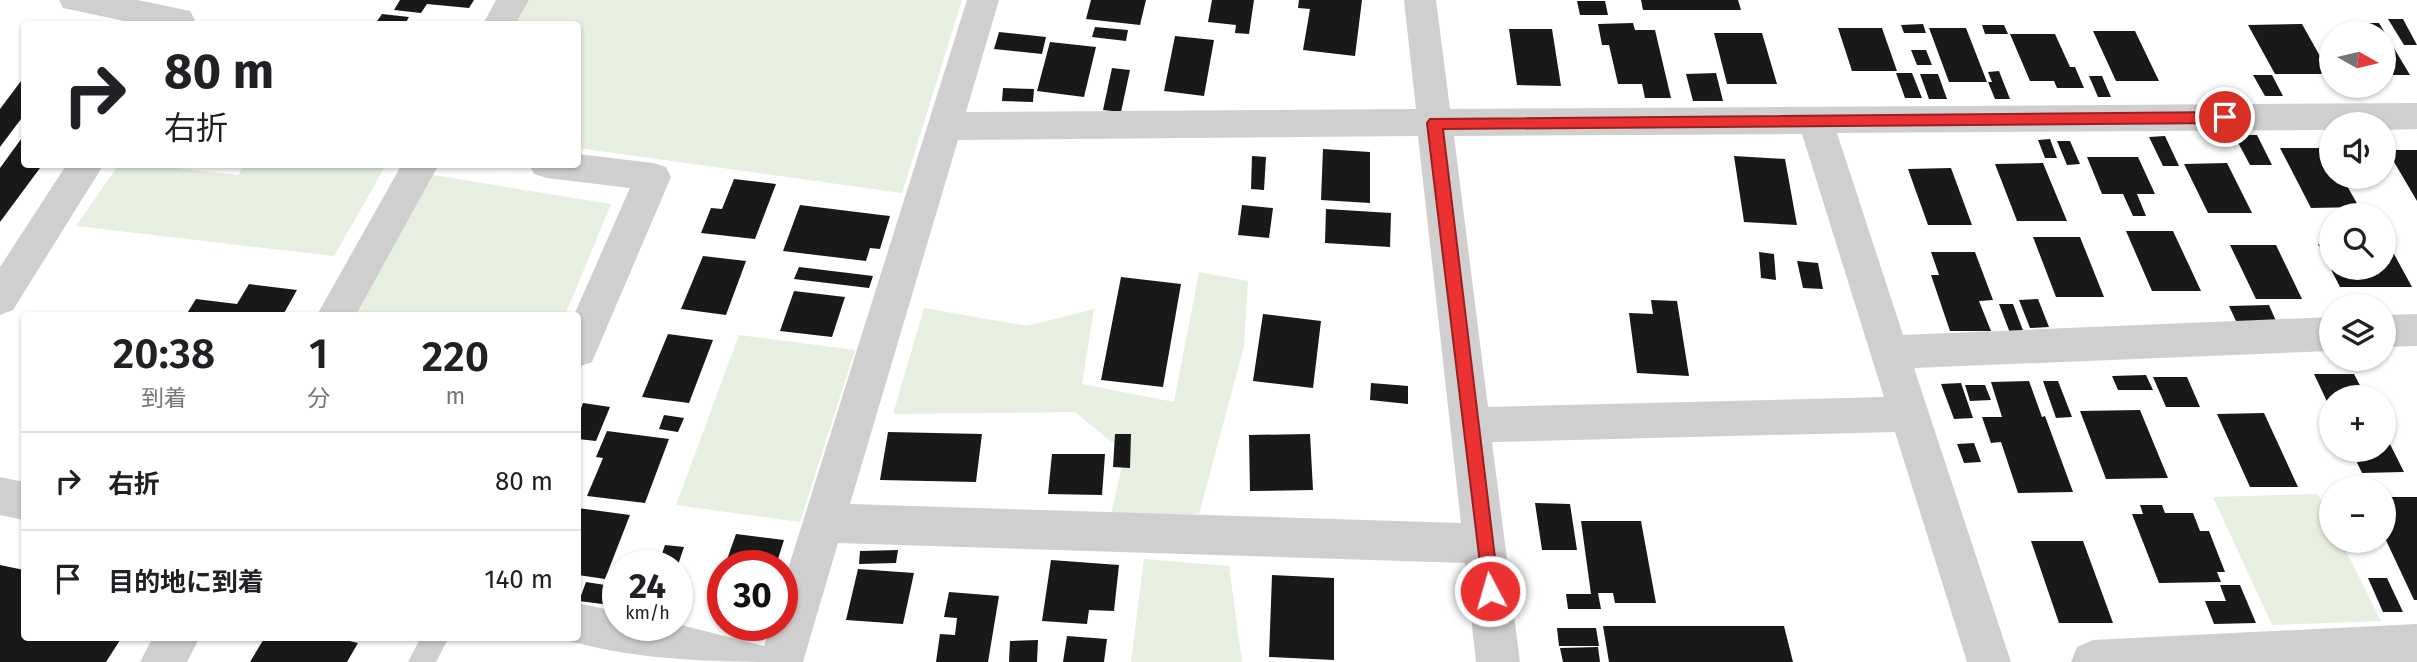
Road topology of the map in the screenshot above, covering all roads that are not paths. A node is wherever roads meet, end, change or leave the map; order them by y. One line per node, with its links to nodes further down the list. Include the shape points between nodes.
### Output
1 (75, 0): 5 (street)
2 (513, 0): 6 (street)
3 (983, 0): 10 (street)
4 (1420, 0): 9 (street)
5 (182, 15)
6 (501, 21)
7 (2417, 116): 8 (street)
8 (1815, 121): 9 (street); 20 (street)
9 (1435, 123): 10 (street); 22 (street)
10 (944, 127): 25 (street)
11 (83, 168): 14 (street)
12 (419, 168): 15 (street)
13 (580, 168): 19 (street, via 653,177)
14 (0, 299)
15 (338, 312)
16 (2417, 330): 17 (street)
17 (2396, 331)
18 (2319, 334): 20 (street)
19 (581, 343)
20 (1890, 352): 21 (street)
21 (1909, 414): 22 (street); 37 (street)
22 (1470, 425): 26 (street)
23 (0, 496): 24 (street)
24 (21, 500)
25 (823, 523): 26 (street); 35 (street)
26 (1485, 544): 36 (street)
27 (581, 625): 34 (street)
28 (175, 641): 32 (street)
29 (434, 641): 33 (lane)
30 (2417, 645): 31 (street)
31 (2204, 659): 38 (street)
32 (162, 662)
33 (421, 662)
34 (751, 662)
35 (781, 662)
36 (1499, 662)
37 (1989, 662)
38 (2093, 662)

